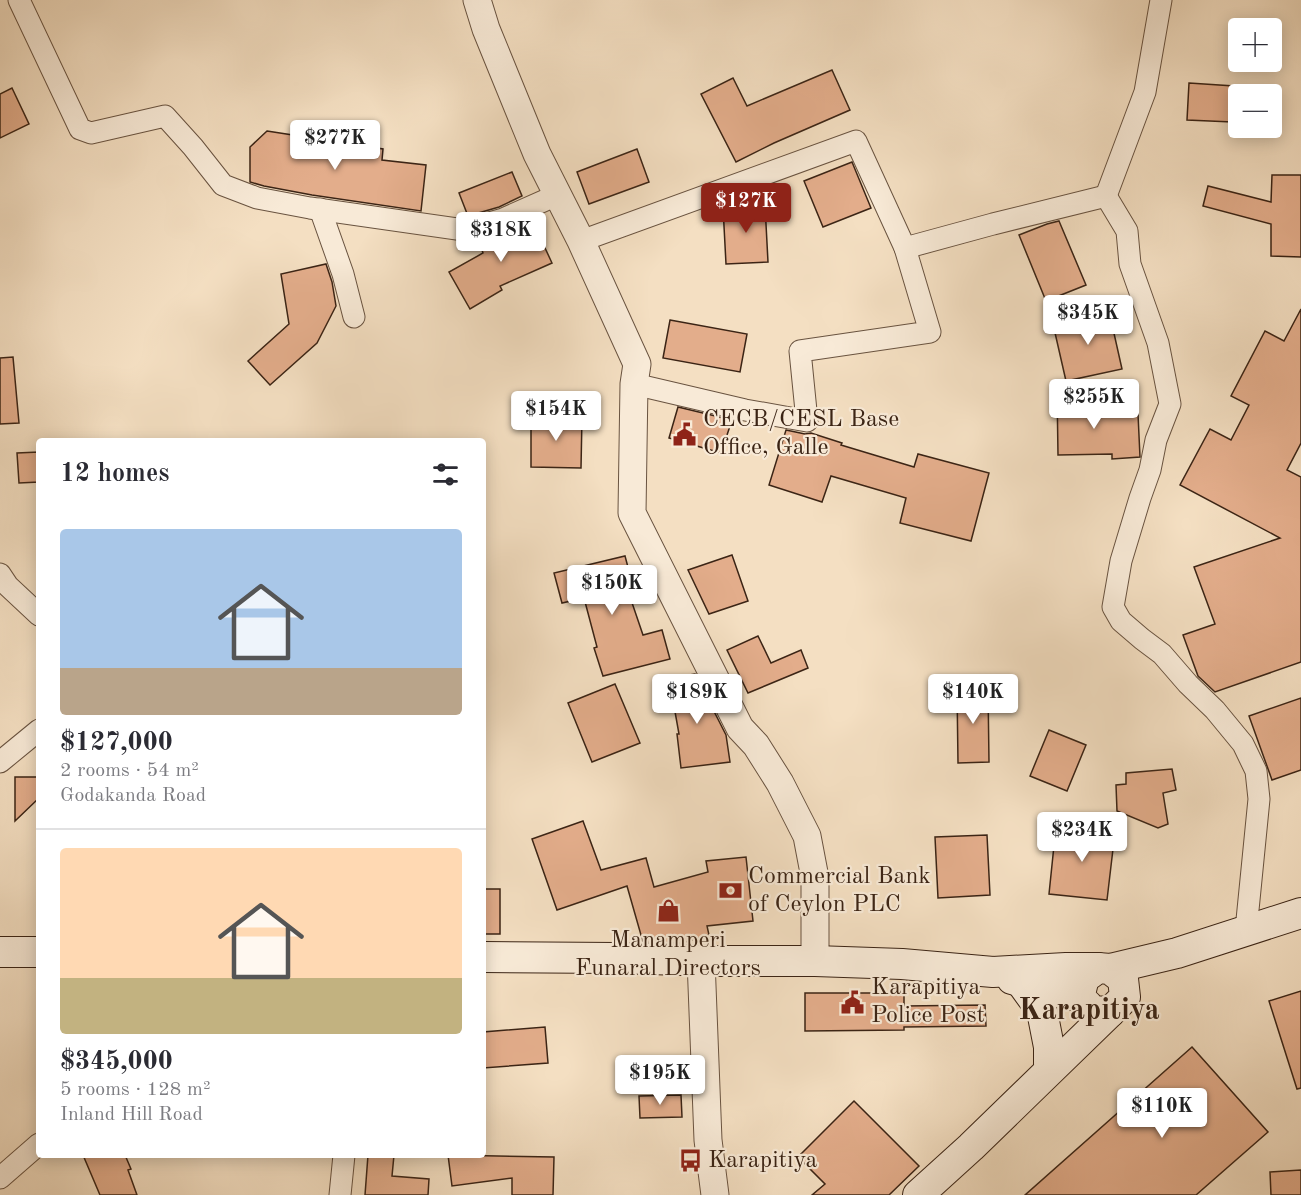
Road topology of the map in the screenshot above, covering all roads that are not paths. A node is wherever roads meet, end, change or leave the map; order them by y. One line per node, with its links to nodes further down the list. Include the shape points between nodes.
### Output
1 (18, 0): 6 (street, via 80,129 91,133 165,116 223,185 257,198)
2 (477, 0): 4 (street)
3 (1161, 0): 5 (street, via 1145,92)
4 (557, 195): 6 (street, via 503,219 464,230); 7 (street)
5 (1106, 196): 8 (street); 16 (street, via 1127,231 1130,264 1158,343 1170,404 1121,561 1113,607 1121,621 1162,654 1215,710 1244,744 1256,771 1258,799)
6 (320, 209): 9 (street)
7 (581, 241): 8 (street, via 856,141); 10 (street, via 637,364)
8 (905, 248): 10 (street, via 930,332 800,351 807,421)
9 (354, 317)
10 (634, 384): 22 (street, via 632,513 740,728 780,783 807,836 815,878)
11 (0, 574): 12 (street)
12 (36, 612)
13 (36, 732): 14 (street)
14 (0, 762)
15 (1301, 913): 16 (main road)
16 (1246, 930): 19 (main road)
17 (0, 952): 18 (main road)
18 (36, 952)
19 (1177, 953): 23 (main road); 27 (main road)
20 (486, 957): 21 (main road)
21 (700, 960): 22 (main road); 33 (street, via 708,1140)
22 (815, 961): 24 (main road)
23 (1104, 968): 24 (main road); 26 (main road, via 1084,978); 27 (main road, via 1123,979)
24 (993, 972): 25 (main road)
25 (1021, 982): 26 (main road); 28 (main road, via 1042,1011 1049,1047)
26 (1080, 997): 27 (main road, via 1093,1011); 28 (main road)
27 (1118, 1005): 28 (main road)
28 (1045, 1072): 34 (main road)
29 (36, 1147): 31 (street)
30 (344, 1158): 32 (street)
31 (0, 1178)
32 (340, 1195)
33 (715, 1195)
34 (918, 1195)

